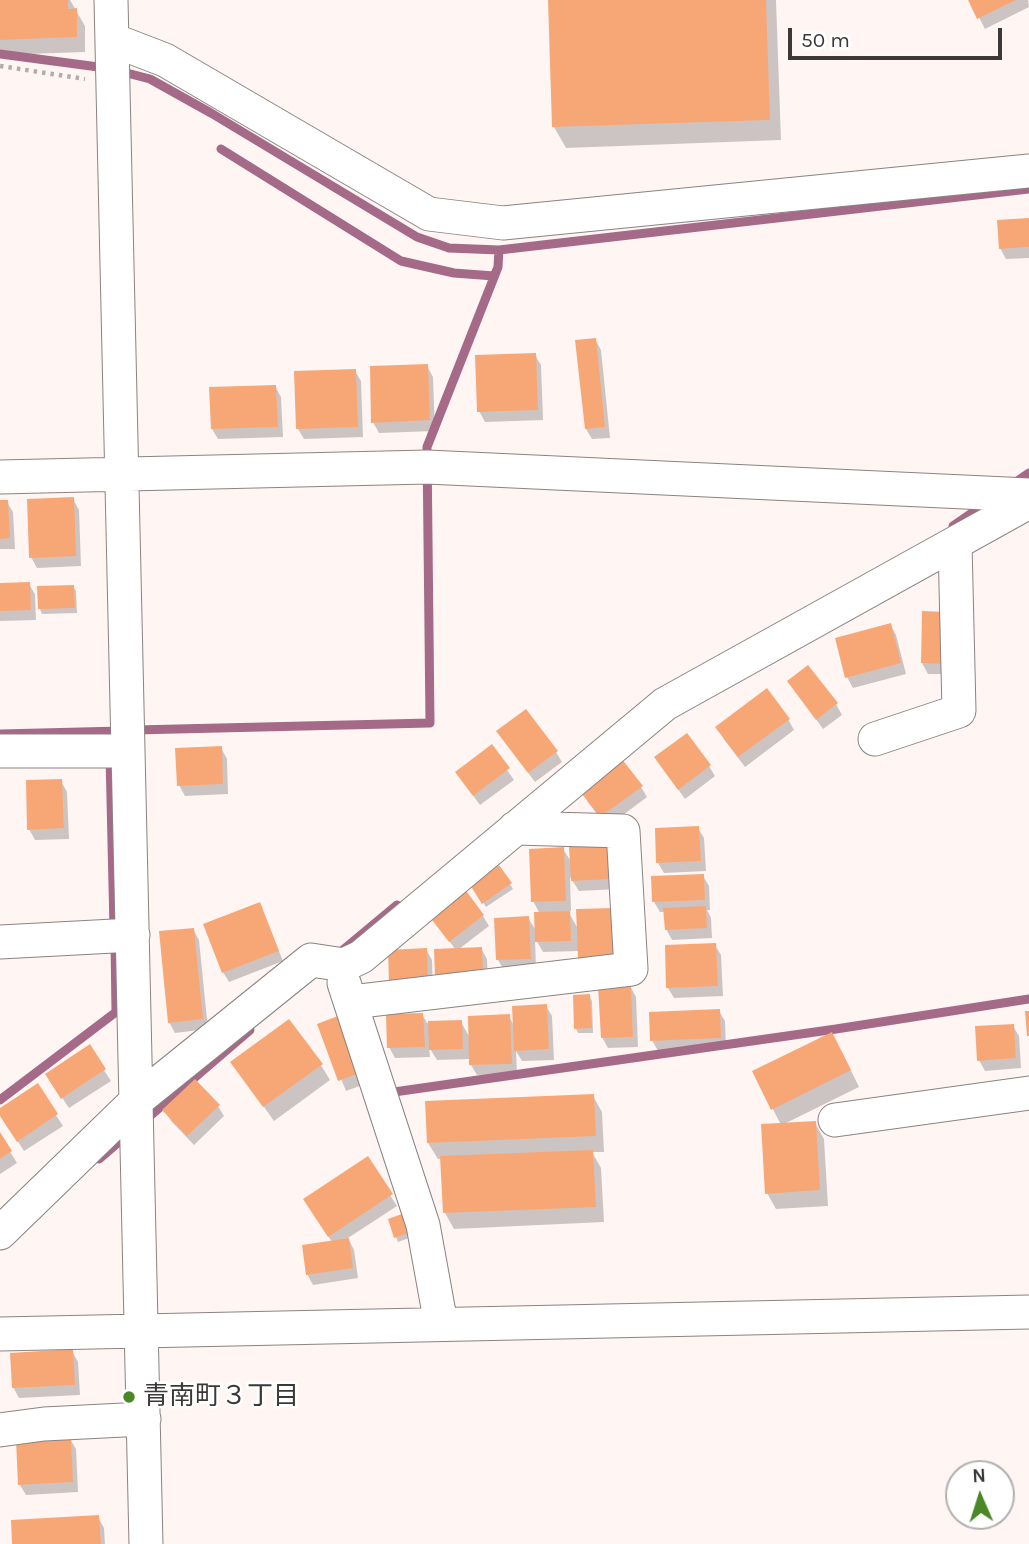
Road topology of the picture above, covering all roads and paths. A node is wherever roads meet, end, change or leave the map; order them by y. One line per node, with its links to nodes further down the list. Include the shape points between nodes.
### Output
1 (111, 0): 2 (street)
2 (113, 40): 4 (street); 5 (street, via 165,60 429,214 503,223)
3 (0, 66): 4 (path)
4 (114, 83): 6 (street)
5 (1029, 171)
6 (122, 475): 7 (street); 8 (street, via 428,467); 13 (street)
7 (0, 477)
8 (1029, 495)
9 (1029, 502): 10 (street)
10 (955, 543): 11 (street, via 959,711); 14 (street, via 664,704)
11 (875, 739)
12 (0, 751): 13 (street)
13 (128, 751): 15 (street)
14 (515, 828): 17 (street, via 362,957); 18 (street, via 623,831 631,970)
15 (132, 935): 16 (street); 20 (street)
16 (0, 942)
17 (337, 965): 18 (street); 20 (street, via 311,960)
18 (352, 1002): 24 (street, via 423,1225)
19 (1029, 1093): 21 (street)
20 (136, 1101): 22 (street); 25 (street)
21 (835, 1120)
22 (0, 1233)
23 (1029, 1312): 24 (street)
24 (441, 1324): 25 (street)
25 (142, 1331): 26 (street); 27 (street)
26 (0, 1334)
27 (144, 1419): 28 (street); 29 (street)
28 (0, 1430)
29 (146, 1544)

